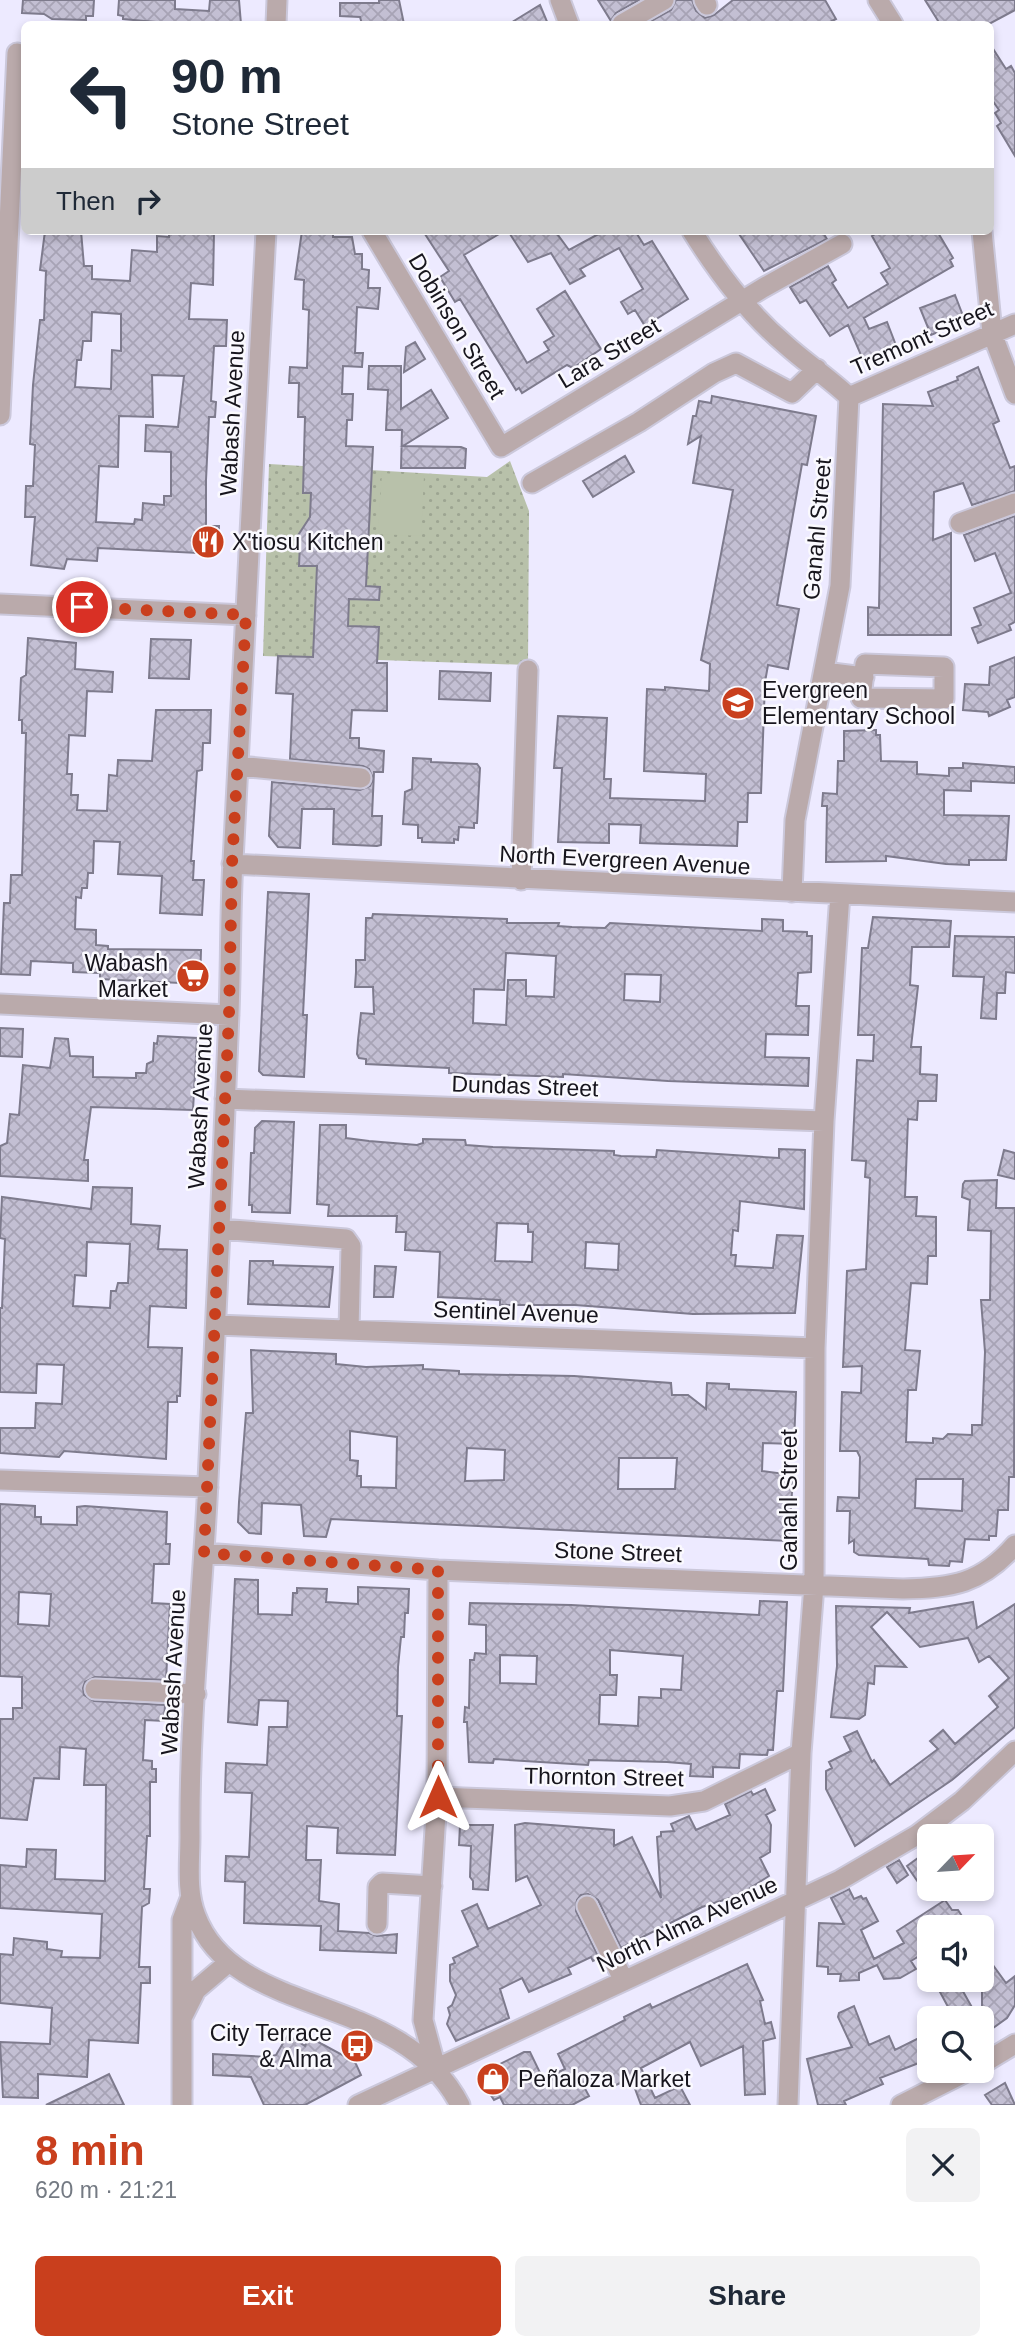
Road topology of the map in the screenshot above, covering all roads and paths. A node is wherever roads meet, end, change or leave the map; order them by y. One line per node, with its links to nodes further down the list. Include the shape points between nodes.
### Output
1 (277, 0): 5 (street)
2 (560, 0): 6 (street)
3 (664, 0): 7 (street)
4 (878, 0): 8 (street)
5 (276, 21)
6 (568, 21)
7 (627, 21)
8 (891, 21)
9 (14, 53): 21 (street)
10 (266, 235): 27 (street, Wabash Avenue)
11 (374, 235): 22 (street, Dobinson Street)
12 (694, 235): 15 (street)
13 (982, 235): 17 (street)
14 (842, 244): 15 (street, Lara Street)
15 (743, 301): 18 (street); 22 (street, Lara Street)
16 (1015, 324): 17 (street, Tremont Street)
17 (992, 333): 19 (street); 20 (street, Tremont Street)
18 (817, 369): 20 (street); 23 (street, via 792,393 736,363)
19 (1015, 394)
20 (849, 397): 29 (street, Ganahl Street, via 840,586)
21 (0, 415)
22 (501, 447)
23 (532, 483)
24 (1015, 503): 25 (street)
25 (960, 523)
26 (0, 604): 27 (street)
27 (246, 615): 31 (street, Wabash Avenue)
28 (528, 670): 34 (street)
29 (824, 672): 30 (street); 35 (street, Ganahl Street, via 795,820)
30 (864, 677)
31 (239, 766): 32 (street); 33 (street, Wabash Avenue)
32 (361, 778)
33 (232, 864): 34 (street, North Evergreen Avenue); 39 (street, Wabash Avenue)
34 (521, 880): 35 (street, North Evergreen Avenue)
35 (792, 892): 36 (street, North Evergreen Avenue)
36 (840, 894): 37 (street, North Evergreen Avenue); 41 (street, Ganahl Street)
37 (1015, 902)
38 (0, 1004): 39 (street)
39 (229, 1015): 40 (street, Wabash Avenue)
40 (225, 1099): 41 (street, Dundas Street); 42 (street, Wabash Avenue)
41 (824, 1121): 45 (street, Ganahl Street)
42 (220, 1229): 43 (street, Wabash Avenue); 44 (street, via 346,1239 351,1246)
43 (216, 1325): 44 (street, Sentinel Avenue); 47 (street, Wabash Avenue)
44 (348, 1329): 45 (street, Sentinel Avenue)
45 (815, 1348): 51 (street, Ganahl Street)
46 (0, 1480): 47 (street)
47 (208, 1487): 49 (street, Wabash Avenue)
48 (1015, 1545): 51 (street, Stone Street, via 982,1574 962,1584 903,1589)
49 (204, 1553): 50 (street, Stone Street); 53 (street, Wabash Avenue)
50 (438, 1570): 51 (street, Stone Street); 56 (street)
51 (814, 1585): 55 (street, Ganahl Street)
52 (95, 1689): 53 (street)
53 (196, 1694): 58 (street, Wabash Avenue)
54 (1015, 1751): 59 (street, North Alma Avenue, via 962,1801 916,1835)
55 (801, 1753): 56 (street, Thornton Street, via 704,1801 670,1806); 59 (street, Ganahl Street)
56 (438, 1797): 57 (street)
57 (432, 1886): 61 (street, via 382,1883); 67 (street, via 423,2020)
58 (190, 1899): 62 (street, Wabash Avenue, via 198,1922); 64 (street, Wabash Avenue, via 182,1920)
59 (796, 1901): 63 (street, North Alma Avenue); 72 (street, Ganahl Street)
60 (587, 1906): 63 (street)
61 (377, 1924)
62 (229, 1962): 64 (street, Wabash Avenue, via 196,1990); 67 (street, via 266,1985 402,2040)
63 (624, 1980): 67 (street, North Alma Avenue)
64 (181, 2028): 69 (street, Wabash Avenue)
65 (1015, 2044): 66 (street)
66 (998, 2060)
67 (436, 2068): 70 (street, North Alma Avenue); 71 (street)
68 (944, 2083): 73 (street)
69 (182, 2105)
70 (358, 2105)
71 (460, 2105)
72 (788, 2105)
73 (901, 2105)

